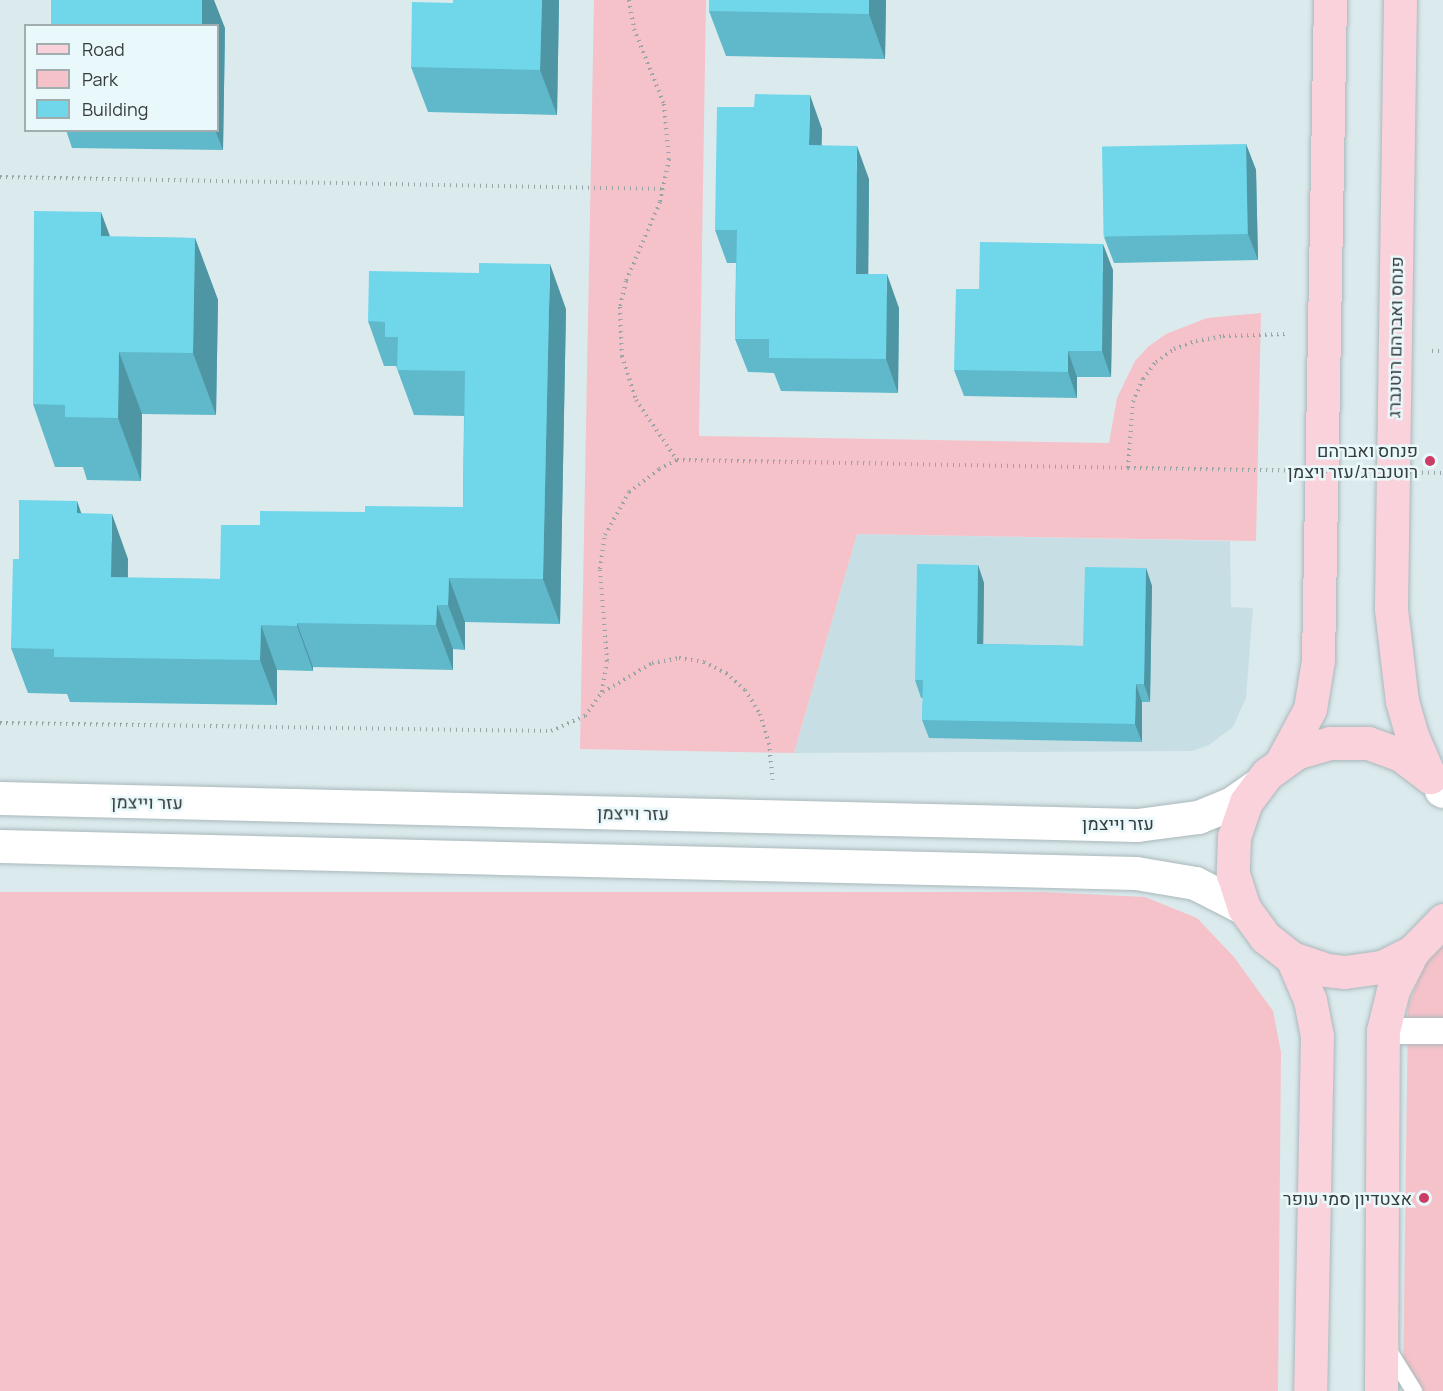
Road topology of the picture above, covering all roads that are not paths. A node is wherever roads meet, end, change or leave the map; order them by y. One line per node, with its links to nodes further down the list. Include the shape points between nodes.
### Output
1 (1330, 0): 3 (main road, via 1317,674 1310,709)
2 (1400, 0): 5 (main road, פנחס ואברהם רוטנברג, via 1391,609 1402,701 1412,736)
3 (1281, 763): 4 (main road); 5 (main road, via 1330,742 1368,743 1401,755)
4 (1256, 786): 6 (street, עזר וייצמן, via 1204,815 1150,825); 8 (main road, via 1234,836 1233,874)
5 (1439, 788)
6 (0, 798)
7 (0, 846): 8 (street, via 1136,873 1195,883)
8 (1244, 908): 11 (main road, via 1264,937)
9 (1442, 924): 10 (main road)
10 (1413, 951): 11 (main road, via 1382,967 1345,972 1309,966); 12 (main road, via 1393,990)
11 (1292, 958): 15 (main road, via 1310,1000 1317,1036)
12 (1383, 1031): 13 (street); 14 (main road)
13 (1443, 1031)
14 (1381, 1339): 16 (main road); 17 (lane)
15 (1310, 1391)
16 (1381, 1391)
17 (1414, 1391)

